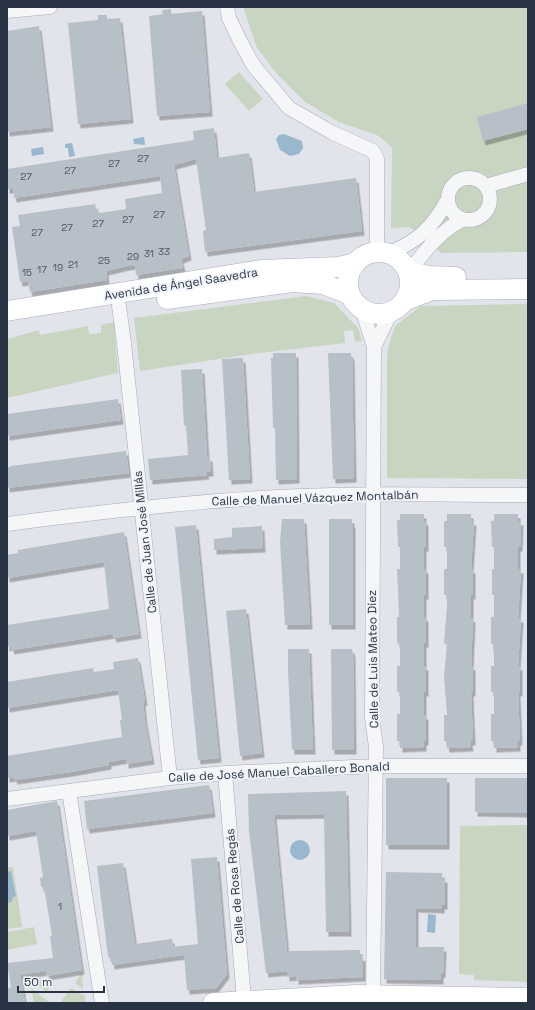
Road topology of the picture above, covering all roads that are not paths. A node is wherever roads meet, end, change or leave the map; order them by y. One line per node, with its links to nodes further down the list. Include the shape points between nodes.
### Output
1 (50, 7): 3 (street)
2 (226, 7): 8 (street, via 253,65 290,108 333,133 373,151 377,159 377,243)
3 (7, 11)
4 (528, 174): 5 (street)
5 (486, 186): 6 (street, via 475,178 461,179 450,188); 7 (street, via 490,199 486,211 476,219)
6 (447, 201): 7 (street, via 452,213); 8 (street, via 436,221 417,238 408,245)
7 (462, 220): 10 (street, via 449,228 427,249)
8 (382, 253): 9 (street, via 367,254); 10 (street, via 404,264)
9 (355, 263): 13 (street, via 349,278); 16 (street, Avenida de Ángel Saavedra, via 339,267 261,270)
10 (409, 273): 11 (street, via 451,277); 15 (street, via 409,293)
11 (528, 277)
12 (528, 289): 15 (street, via 432,290)
13 (356, 301): 14 (street, Avenida de Ángel Saavedra, via 323,284 293,282); 15 (street, via 376,313); 18 (street, Calle de Luis Mateo Díez)
14 (119, 306): 17 (street, Avenida de Ángel Saavedra); 21 (street, Calle de Juan José Millás)
15 (397, 307): 18 (street, Calle de Luis Mateo Díez)
16 (7, 311)
17 (7, 325)
18 (374, 347): 19 (street, Calle de Luis Mateo Díez)
19 (372, 495): 20 (street, Calle de Manuel Vázquez Montalbán); 21 (street, Calle de Manuel Vázquez Montalbán, via 260,498); 23 (street, Calle de Luis Mateo Díez, via 372,718 376,747)
20 (528, 495)
21 (141, 507): 22 (street, Calle de Manuel Vázquez Montalbán); 26 (street, Calle de Juan José Millás)
22 (7, 524)
23 (375, 766): 24 (street, Calle de José Manuel Caballero Bonald); 25 (street, Calle de José Manuel Caballero Bonald); 29 (street, Calle de Luis Mateo Díez)
24 (528, 766)
25 (225, 773): 26 (street, Calle de José Manuel Caballero Bonald); 31 (street, Calle de Rosa Regás)
26 (170, 778): 27 (street, Calle de José Manuel Caballero Bonald)
27 (69, 791): 28 (street, Calle de José Manuel Caballero Bonald); 32 (street)
28 (7, 799)
29 (373, 995): 30 (street); 31 (street)
30 (528, 998)
31 (244, 1000): 33 (street)
32 (102, 1003)
33 (213, 1003)

